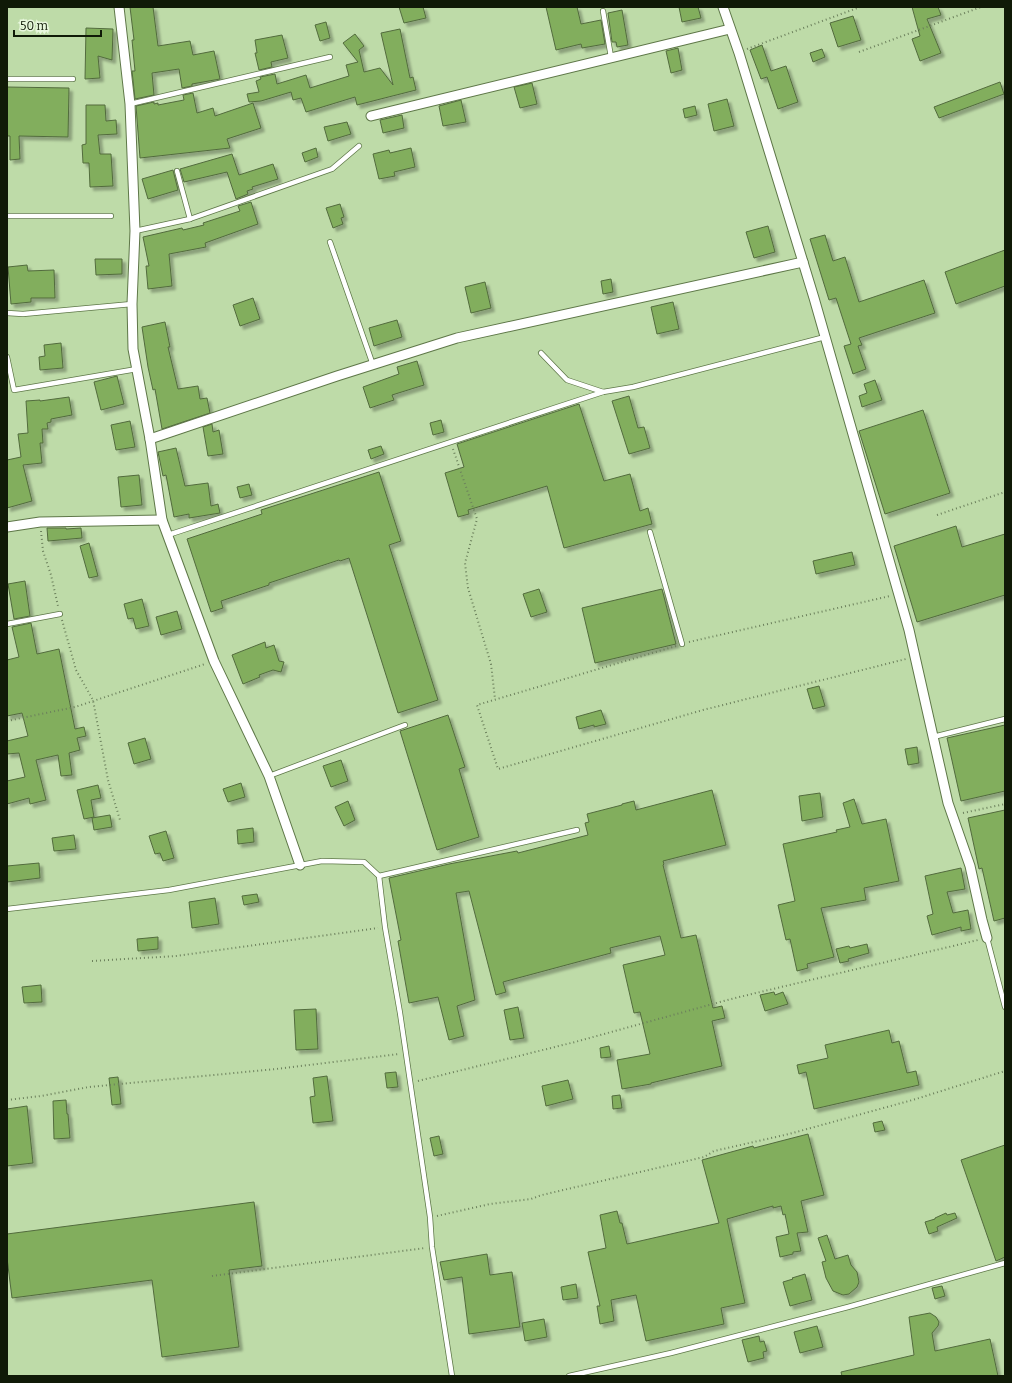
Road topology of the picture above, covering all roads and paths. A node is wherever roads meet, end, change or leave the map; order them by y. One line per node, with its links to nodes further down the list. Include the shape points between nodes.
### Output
1 (119, 7): 13 (street)
2 (723, 7): 6 (street)
3 (860, 7): 8 (path)
4 (981, 7): 7 (path)
5 (603, 11): 10 (lane)
6 (730, 29): 8 (street); 10 (street)
7 (859, 52)
8 (738, 53): 22 (street)
9 (330, 57): 13 (lane)
10 (611, 57): 14 (street)
11 (7, 79): 12 (lane)
12 (73, 79)
13 (130, 104): 20 (street)
14 (371, 116)
15 (359, 146): 19 (lane, via 332,169)
16 (177, 171): 19 (lane)
17 (7, 216): 18 (lane)
18 (111, 216)
19 (190, 219): 20 (lane)
20 (135, 231): 23 (street)
21 (330, 242): 28 (lane)
22 (803, 262): 25 (street); 28 (street, via 458,338)
23 (132, 304): 24 (lane, via 23,314); 29 (street, via 133,349)
24 (7, 313)
25 (825, 337): 30 (lane, via 634,387); 43 (street, via 909,630)
26 (541, 353): 30 (lane, via 567,380)
27 (7, 357): 29 (lane, via 14,390)
28 (373, 365): 31 (street)
29 (137, 369): 31 (street)
30 (603, 392): 32 (lane)
31 (150, 438): 35 (street)
32 (450, 442): 39 (lane); 45 (path, via 477,519 465,563 468,588 491,664)
33 (1005, 492): 34 (path)
34 (937, 515)
35 (162, 520): 36 (street); 39 (street)
36 (40, 522): 37 (street); 40 (path, via 43,550)
37 (7, 527)
38 (650, 532): 42 (lane)
39 (168, 535): 44 (street)
40 (60, 614): 41 (lane); 46 (path, via 76,670)
41 (7, 624)
42 (682, 644)
43 (914, 657): 47 (path, via 702,710 498,769); 51 (street)
44 (214, 661): 46 (path); 52 (street)
45 (495, 699)
46 (93, 700): 49 (path, via 75,707); 55 (path, via 108,780)
47 (477, 705)
48 (1005, 719): 51 (lane)
49 (7, 721)
50 (405, 725): 52 (lane)
51 (933, 737): 54 (street)
52 (269, 776): 57 (street)
53 (1005, 804): 54 (path)
54 (952, 815): 61 (street, via 970,866)
55 (120, 820)
56 (577, 830): 58 (lane)
57 (300, 865): 58 (lane, via 322,861 364,862); 59 (lane, via 169,890)
58 (379, 876): 60 (lane)
59 (7, 909)
60 (385, 928): 62 (path, via 176,956); 64 (lane)
61 (987, 938): 63 (lane); 66 (path, via 731,999 575,1042)
62 (92, 961)
63 (1005, 1007)
64 (406, 1054): 66 (lane); 67 (path, via 89,1087)
65 (1005, 1071): 68 (path, via 789,1134 714,1151 704,1157 531,1199 490,1204)
66 (410, 1083): 68 (lane)
67 (7, 1100)
68 (430, 1217): 69 (lane)
69 (432, 1247): 71 (path); 72 (lane)
70 (1005, 1263): 73 (lane, via 671,1354)
71 (212, 1276)
72 (452, 1376)
73 (569, 1376)

